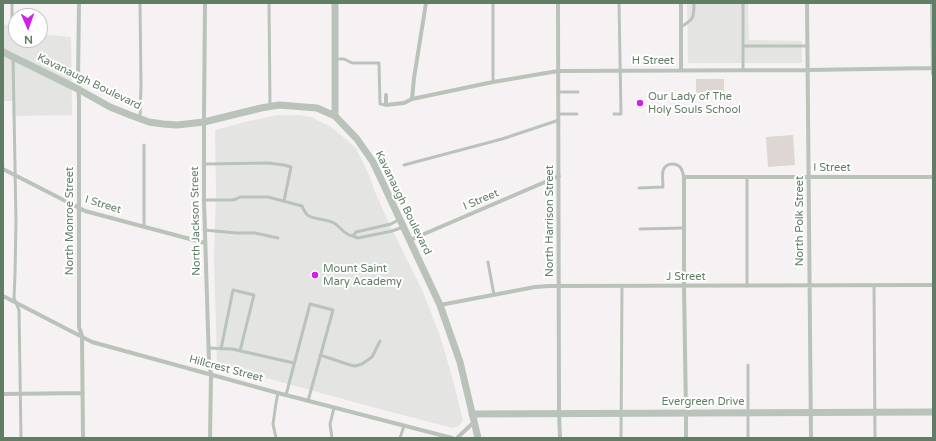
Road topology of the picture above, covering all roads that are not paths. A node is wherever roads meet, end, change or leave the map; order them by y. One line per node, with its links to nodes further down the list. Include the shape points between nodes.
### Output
1 (79, 3): 29 (street, North Monroe Street)
2 (140, 3): 40 (lane)
3 (205, 3): 42 (street, North Jackson Street)
4 (269, 3): 35 (lane)
5 (335, 3): 20 (street)
6 (426, 3): 33 (street)
7 (493, 3): 28 (lane)
8 (558, 3): 26 (street, North Harrison Street)
9 (619, 3): 22 (lane)
10 (681, 3): 15 (street)
11 (694, 3): 15 (lane, via 694,16)
12 (743, 3): 16 (lane)
13 (807, 3): 17 (street, North Polk Street)
14 (932, 3): 21 (street)
15 (681, 27): 23 (street)
16 (743, 46): 17 (lane); 24 (lane)
17 (808, 46): 25 (street, North Polk Street)
18 (3, 52): 19 (street, Kavanaugh Boulevard)
19 (13, 57): 29 (street, Kavanaugh Boulevard); 47 (lane)
20 (335, 60): 34 (lane, via 379,63 380,104); 39 (street)
21 (933, 68): 25 (street, H Street); 27 (street)
22 (620, 70): 23 (street, H Street); 26 (street, H Street); 38 (lane, via 621,114)
23 (681, 70): 24 (street, H Street)
24 (743, 70): 25 (street, H Street)
25 (808, 70): 51 (street, North Polk Street)
26 (558, 71): 28 (street, H Street); 30 (street, North Harrison Street)
27 (933, 74)
28 (493, 82): 33 (street, H Street)
29 (78, 89): 40 (street, Kavanaugh Boulevard, via 110,107); 56 (street, North Monroe Street)
30 (558, 92): 31 (lane); 36 (street, North Harrison Street)
31 (578, 92)
32 (386, 95): 34 (street)
33 (412, 99): 34 (street, H Street, via 404,103)
34 (386, 105)
35 (270, 106): 39 (street, Kavanaugh Boulevard, via 317,108); 42 (street, Kavanaugh Boulevard)
36 (559, 114): 37 (lane); 41 (street, North Harrison Street)
37 (577, 114)
38 (614, 114)
39 (335, 116): 57 (street, Kavanaugh Boulevard, via 366,151)
40 (140, 119): 42 (street, Kavanaugh Boulevard, via 177,125)
41 (559, 120): 45 (lane); 48 (street, North Harrison Street)
42 (204, 122): 44 (street, North Jackson Street)
43 (144, 145): 58 (lane)
44 (204, 164): 54 (street, North Jackson Street); 55 (lane, via 268,163 291,167)
45 (404, 166)
46 (3, 168): 47 (street, I Street)
47 (14, 174): 56 (street, I Street); 76 (lane)
48 (559, 176): 64 (street, I Street); 69 (street, North Harrison Street)
49 (684, 177): 50 (street, I Street); 53 (lane, via 679,166 670,164 663,171 663,187); 59 (street)
50 (747, 177): 51 (street, I Street); 72 (lane)
51 (809, 177): 52 (street, I Street); 73 (street, North Polk Street)
52 (933, 177)
53 (639, 188)
54 (204, 200): 55 (lane, via 233,200 258,196); 61 (street, North Jackson Street)
55 (284, 201): 62 (lane, via 302,206 308,216 332,222 348,236)
56 (78, 207): 58 (street, I Street); 78 (street, North Monroe Street, via 79,327)
57 (402, 223): 62 (lane, via 356,232); 62 (lane, via 392,231 358,238); 64 (street, Kavanaugh Boulevard)
58 (144, 227): 65 (street, I Street)
59 (684, 228): 60 (lane); 71 (street)
60 (640, 229)
61 (204, 230): 63 (lane, via 255,233); 65 (street, North Jackson Street)
62 (353, 236)
63 (278, 238)
64 (410, 240): 77 (street, Kavanaugh Boulevard)
65 (205, 243): 80 (street, North Jackson Street)
66 (488, 262): 74 (lane)
67 (874, 285): 68 (street, J Street); 73 (street, J Street); 95 (lane)
68 (933, 285)
69 (560, 286): 70 (street, J Street); 74 (street, J Street, via 535,287); 101 (street, North Harrison Street)
70 (622, 286): 71 (street, J Street); 97 (lane)
71 (684, 286): 72 (street, J Street); 98 (street)
72 (747, 286): 73 (street, J Street)
73 (810, 286): 94 (street, North Polk Street)
74 (494, 295): 77 (street, J Street)
75 (3, 296): 76 (street, Hillcrest Street)
76 (16, 303): 78 (street, Hillcrest Street); 90 (lane, via 19,310)
77 (440, 305): 100 (street, Kavanaugh Boulevard, via 460,362)
78 (82, 336): 86 (street, Hillcrest Street, via 92,342); 87 (street, North Monroe Street)
79 (380, 341): 83 (lane, via 372,357 355,366)
80 (209, 348): 81 (lane); 86 (street, North Jackson Street)
81 (220, 349): 82 (lane); 82 (lane, via 234,290 254,295)
82 (240, 351): 84 (lane)
83 (320, 355): 84 (lane, via 332,310 310,304); 92 (lane)
84 (294, 363): 91 (lane)
85 (748, 365): 99 (lane)
86 (211, 374): 88 (street, Hillcrest Street); 106 (street, North Jackson Street)
87 (83, 393): 90 (street); 105 (street, North Monroe Street)
88 (278, 393): 91 (street, Hillcrest Street); 107 (lane, via 273,424)
89 (3, 394): 90 (street)
90 (20, 394): 104 (lane)
91 (286, 395): 92 (street, Hillcrest Street)
92 (308, 401): 93 (street, Hillcrest Street)
93 (334, 408): 103 (street, Hillcrest Street); 108 (lane, via 330,424)
94 (810, 412): 95 (street, Evergreen Drive); 99 (street, Evergreen Drive); 117 (street, North Polk Street)
95 (875, 412): 96 (street, Evergreen Drive); 118 (lane)
96 (933, 412)
97 (621, 413): 98 (street, Evergreen Drive); 101 (street, Evergreen Drive); 114 (lane)
98 (686, 413): 99 (street, Evergreen Drive); 115 (street)
99 (748, 413): 116 (lane)
100 (472, 414): 101 (street, Evergreen Drive); 102 (street, Kavanaugh Boulevard)
101 (560, 414): 113 (street, North Harrison Street)
102 (474, 422): 111 (street); 112 (street, Kavanaugh Boulevard)
103 (404, 426): 109 (lane); 110 (street, Hillcrest Street)
104 (20, 438)
105 (83, 438)
106 (210, 438)
107 (276, 438)
108 (332, 438)
109 (400, 438)
110 (452, 438)
111 (457, 438)
112 (478, 438)
113 (560, 438)
114 (621, 438)
115 (686, 438)
116 (748, 438)
117 (811, 438)
118 (876, 438)

